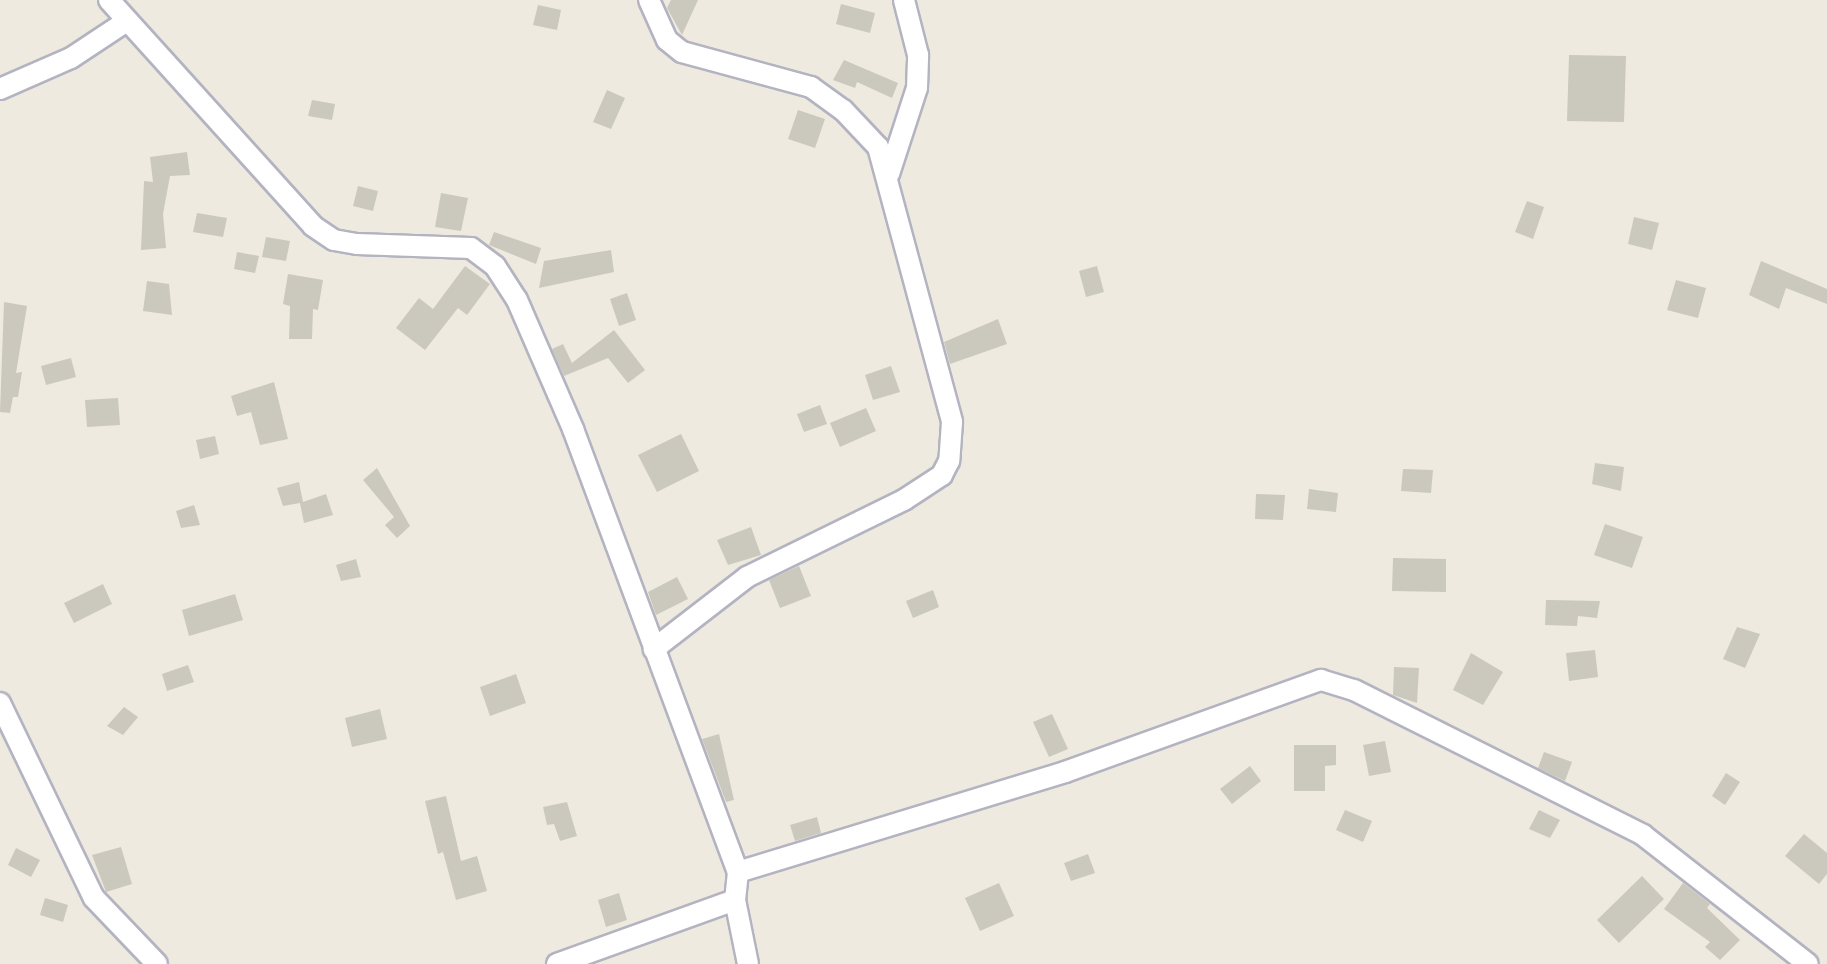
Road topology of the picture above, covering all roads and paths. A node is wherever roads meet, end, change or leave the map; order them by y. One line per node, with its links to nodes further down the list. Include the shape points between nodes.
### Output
1 (109, 0): 4 (street)
2 (649, 0): 6 (street, via 667,40 682,52 811,87 843,110 878,147)
3 (904, 0): 6 (street, via 918,55 917,88)
4 (127, 21): 5 (street, via 71,58); 7 (street, via 313,226 334,240 471,248 495,266 517,300 573,429)
5 (0, 89)
6 (889, 174): 7 (street, via 952,422 949,461 942,475 904,500 747,577)
7 (654, 649): 9 (street)
8 (0, 703): 11 (street, via 94,898)
9 (738, 872): 10 (street); 14 (street, via 1050,777 1321,680 1354,690 1643,835)
10 (735, 900): 12 (street); 13 (street)
11 (157, 964)
12 (557, 964)
13 (748, 964)
14 (1808, 964)

